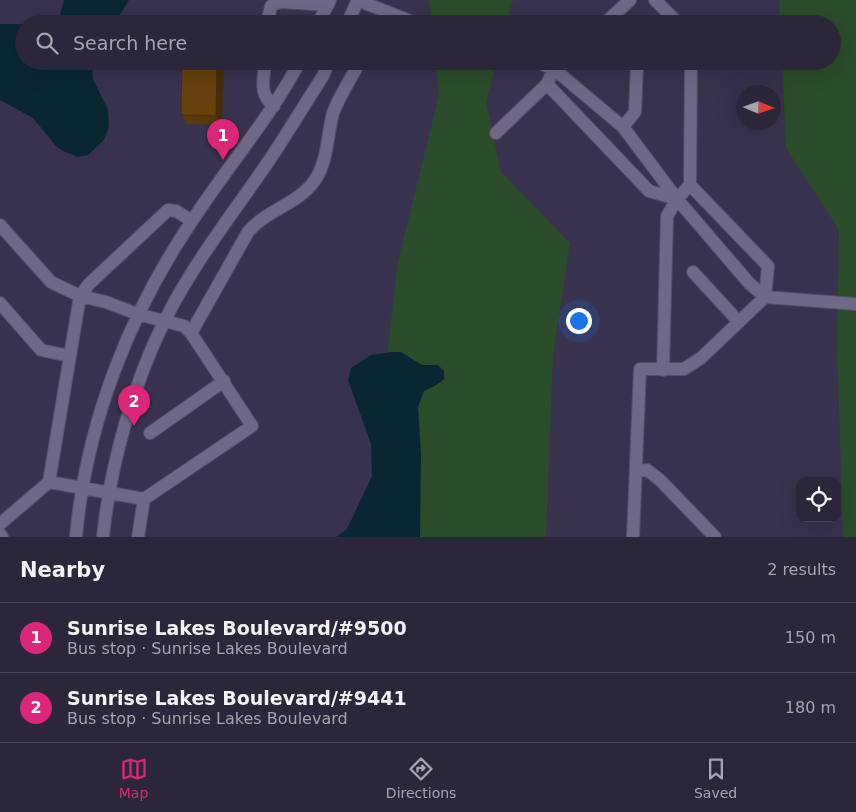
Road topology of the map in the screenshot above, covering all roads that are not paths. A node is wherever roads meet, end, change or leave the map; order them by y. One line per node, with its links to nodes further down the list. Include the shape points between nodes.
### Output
1 (358, 0): 7 (street); 8 (street)
2 (630, 0): 9 (street)
3 (656, 0): 10 (street)
4 (329, 2): 5 (street, via 276,3 271,6); 6 (street)
5 (269, 15)
6 (322, 15)
7 (351, 15)
8 (393, 15)
9 (614, 15)
10 (670, 15)
11 (265, 70): 20 (street, via 264,95)
12 (295, 70): 20 (street)
13 (326, 70): 33 (street, via 195,267)
14 (355, 70): 35 (street, via 334,112 322,166 314,181 248,232)
15 (555, 70): 19 (street)
16 (563, 70): 21 (street)
17 (637, 70): 21 (street, via 635,112)
18 (691, 70): 23 (street)
19 (547, 84): 22 (street); 24 (street, via 650,191)
20 (274, 106): 25 (street)
21 (623, 127): 24 (street)
22 (496, 133)
23 (690, 185): 24 (street); 29 (street, via 768,266)
24 (677, 199): 29 (street, via 749,283); 37 (street, via 667,216)
25 (192, 220): 28 (street, via 168,210 88,284); 32 (street)
26 (0, 225): 28 (street, via 51,282)
27 (693, 272): 34 (street)
28 (80, 296): 32 (street); 36 (street)
29 (765, 297): 31 (street); 34 (street)
30 (0, 303): 36 (street, via 41,350)
31 (856, 304)
32 (137, 314): 33 (street); 42 (street, via 105,401)
33 (165, 320): 35 (street, via 184,326); 43 (street, via 134,400)
34 (739, 322): 37 (street, via 701,358 684,369)
35 (191, 333): 38 (street)
36 (69, 356): 41 (street)
37 (663, 370): 40 (street, via 640,369)
38 (224, 381): 39 (street); 44 (street, via 252,426)
39 (150, 433)
40 (636, 471): 49 (street); 50 (street, via 647,470 660,480)
41 (49, 482): 42 (street); 45 (street)
42 (82, 488): 43 (street); 46 (street)
43 (109, 493): 44 (street); 47 (street)
44 (144, 499): 48 (street)
45 (0, 524)
46 (76, 537)
47 (104, 537)
48 (138, 537)
49 (633, 537)
50 (715, 537)

